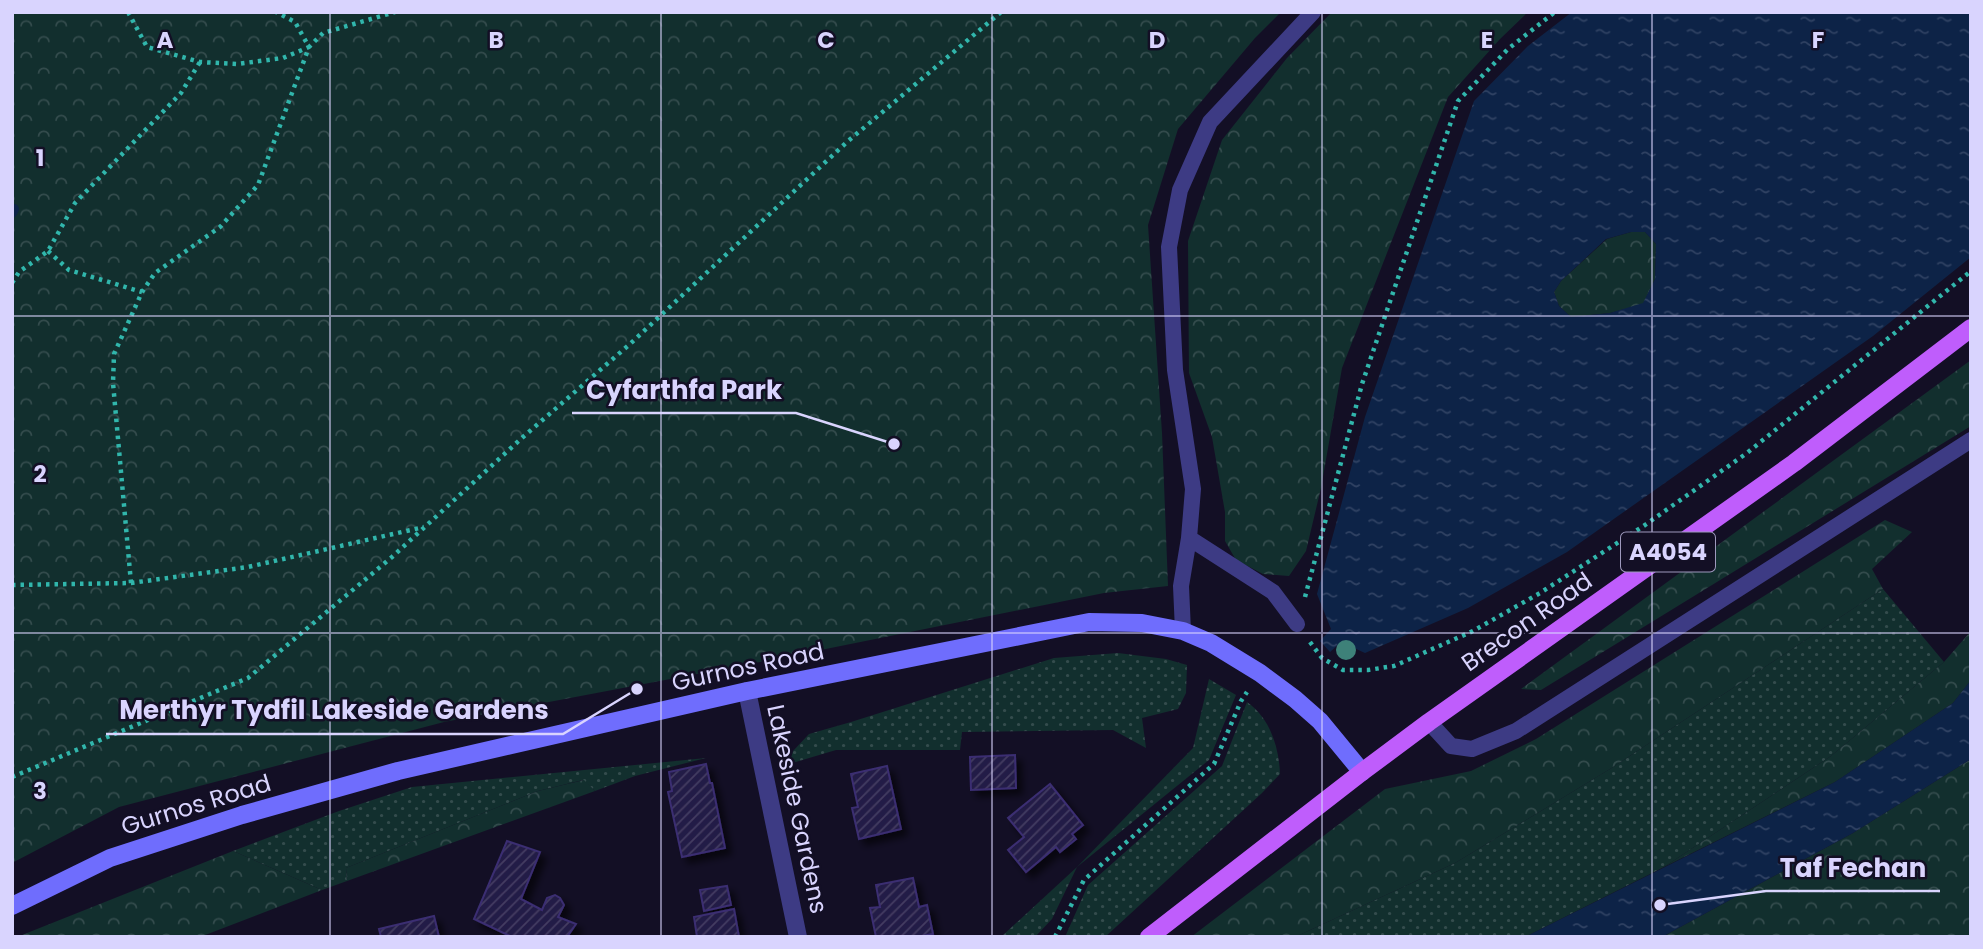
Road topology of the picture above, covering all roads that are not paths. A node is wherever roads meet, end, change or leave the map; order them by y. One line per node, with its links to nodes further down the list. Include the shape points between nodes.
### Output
1 (1313, 12): 4 (lane, via 1210,122 1180,190 1169,247 1175,370 1193,489)
2 (1971, 328): 8 (main road, Brecon Road / A4054, via 1794,463)
3 (1971, 440): 8 (lane, via 1516,731 1472,749 1451,746)
4 (1189, 538): 5 (lane, via 1273,592); 6 (lane, via 1181,586)
5 (1297, 624)
6 (1183, 631): 7 (street, Gurnos Road, via 1142,623 1089,622); 9 (street, via 1221,649 1294,699 1320,721)
7 (747, 691): 10 (street, Gurnos Road, via 398,771 242,815 110,858); 11 (street, Lakeside Gardens)
8 (1429, 722): 9 (main road, Brecon Road / A4054)
9 (1362, 772): 12 (main road, Brecon Road / A4054)
10 (12, 906)
11 (798, 937)
12 (1149, 937)

